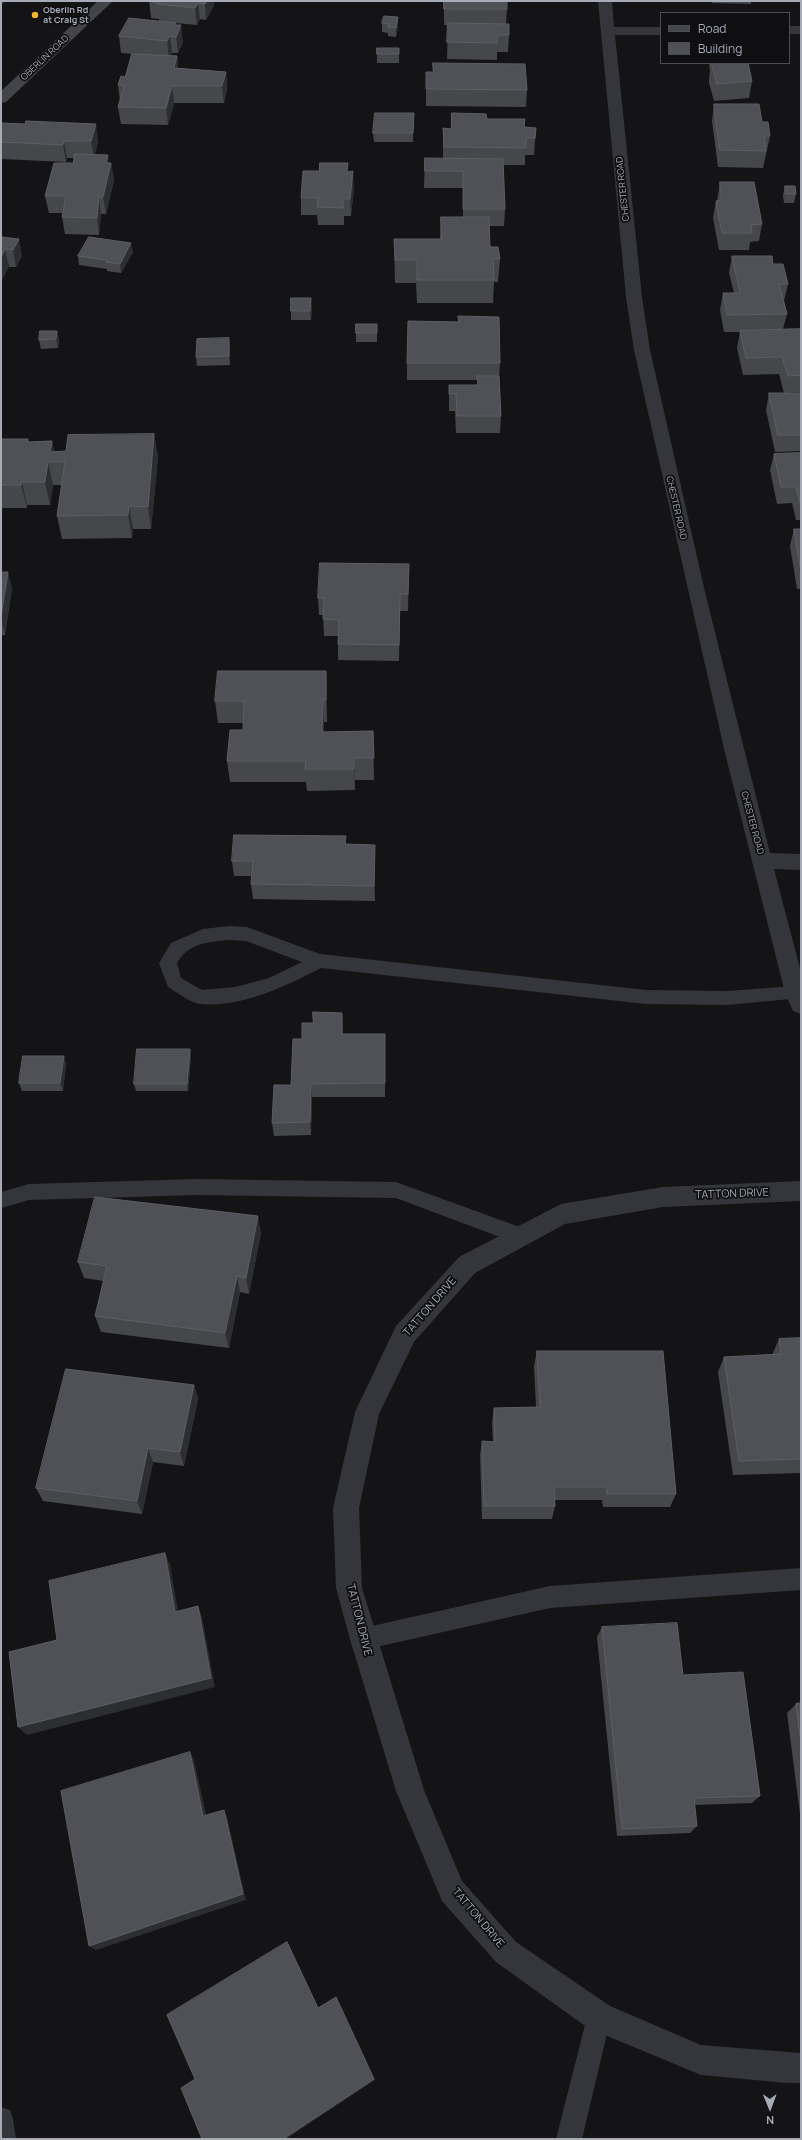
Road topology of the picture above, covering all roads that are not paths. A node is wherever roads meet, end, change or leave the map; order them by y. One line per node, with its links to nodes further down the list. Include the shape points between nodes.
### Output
1 (106, 1): 7 (main road, OBERLIN ROAD)
2 (605, 1): 5 (street, CHESTER ROAD)
3 (790, 30): 4 (street)
4 (801, 30)
5 (608, 31): 6 (street); 8 (street, CHESTER ROAD, via 634,297 642,350 728,729)
6 (660, 31)
7 (1, 99)
8 (762, 861): 9 (street); 11 (street, CHESTER ROAD)
9 (801, 862)
10 (319, 961): 10 (lane, via 247,934 229,933 203,936 177,948 168,963 174,982 200,997 235,994 272,984); 11 (lane, via 646,997)
11 (798, 999)
12 (801, 1191): 14 (street, TATTON DRIVE, via 663,1197 561,1214)
13 (1, 1200): 14 (lane, via 29,1192 196,1187 396,1190)
14 (521, 1236): 16 (street, TATTON DRIVE, via 467,1265 405,1334 367,1412 346,1508 349,1588)
15 (801, 1579): 16 (lane, via 550,1597)
16 (364, 1639): 17 (street, TATTON DRIVE, via 410,1791 452,1891 506,1952)
17 (599, 2017): 18 (street, TATTON DRIVE, via 701,2060); 21 (lane)
18 (801, 2068)
19 (1, 2119): 20 (lane)
20 (3, 2139)
21 (569, 2139)

